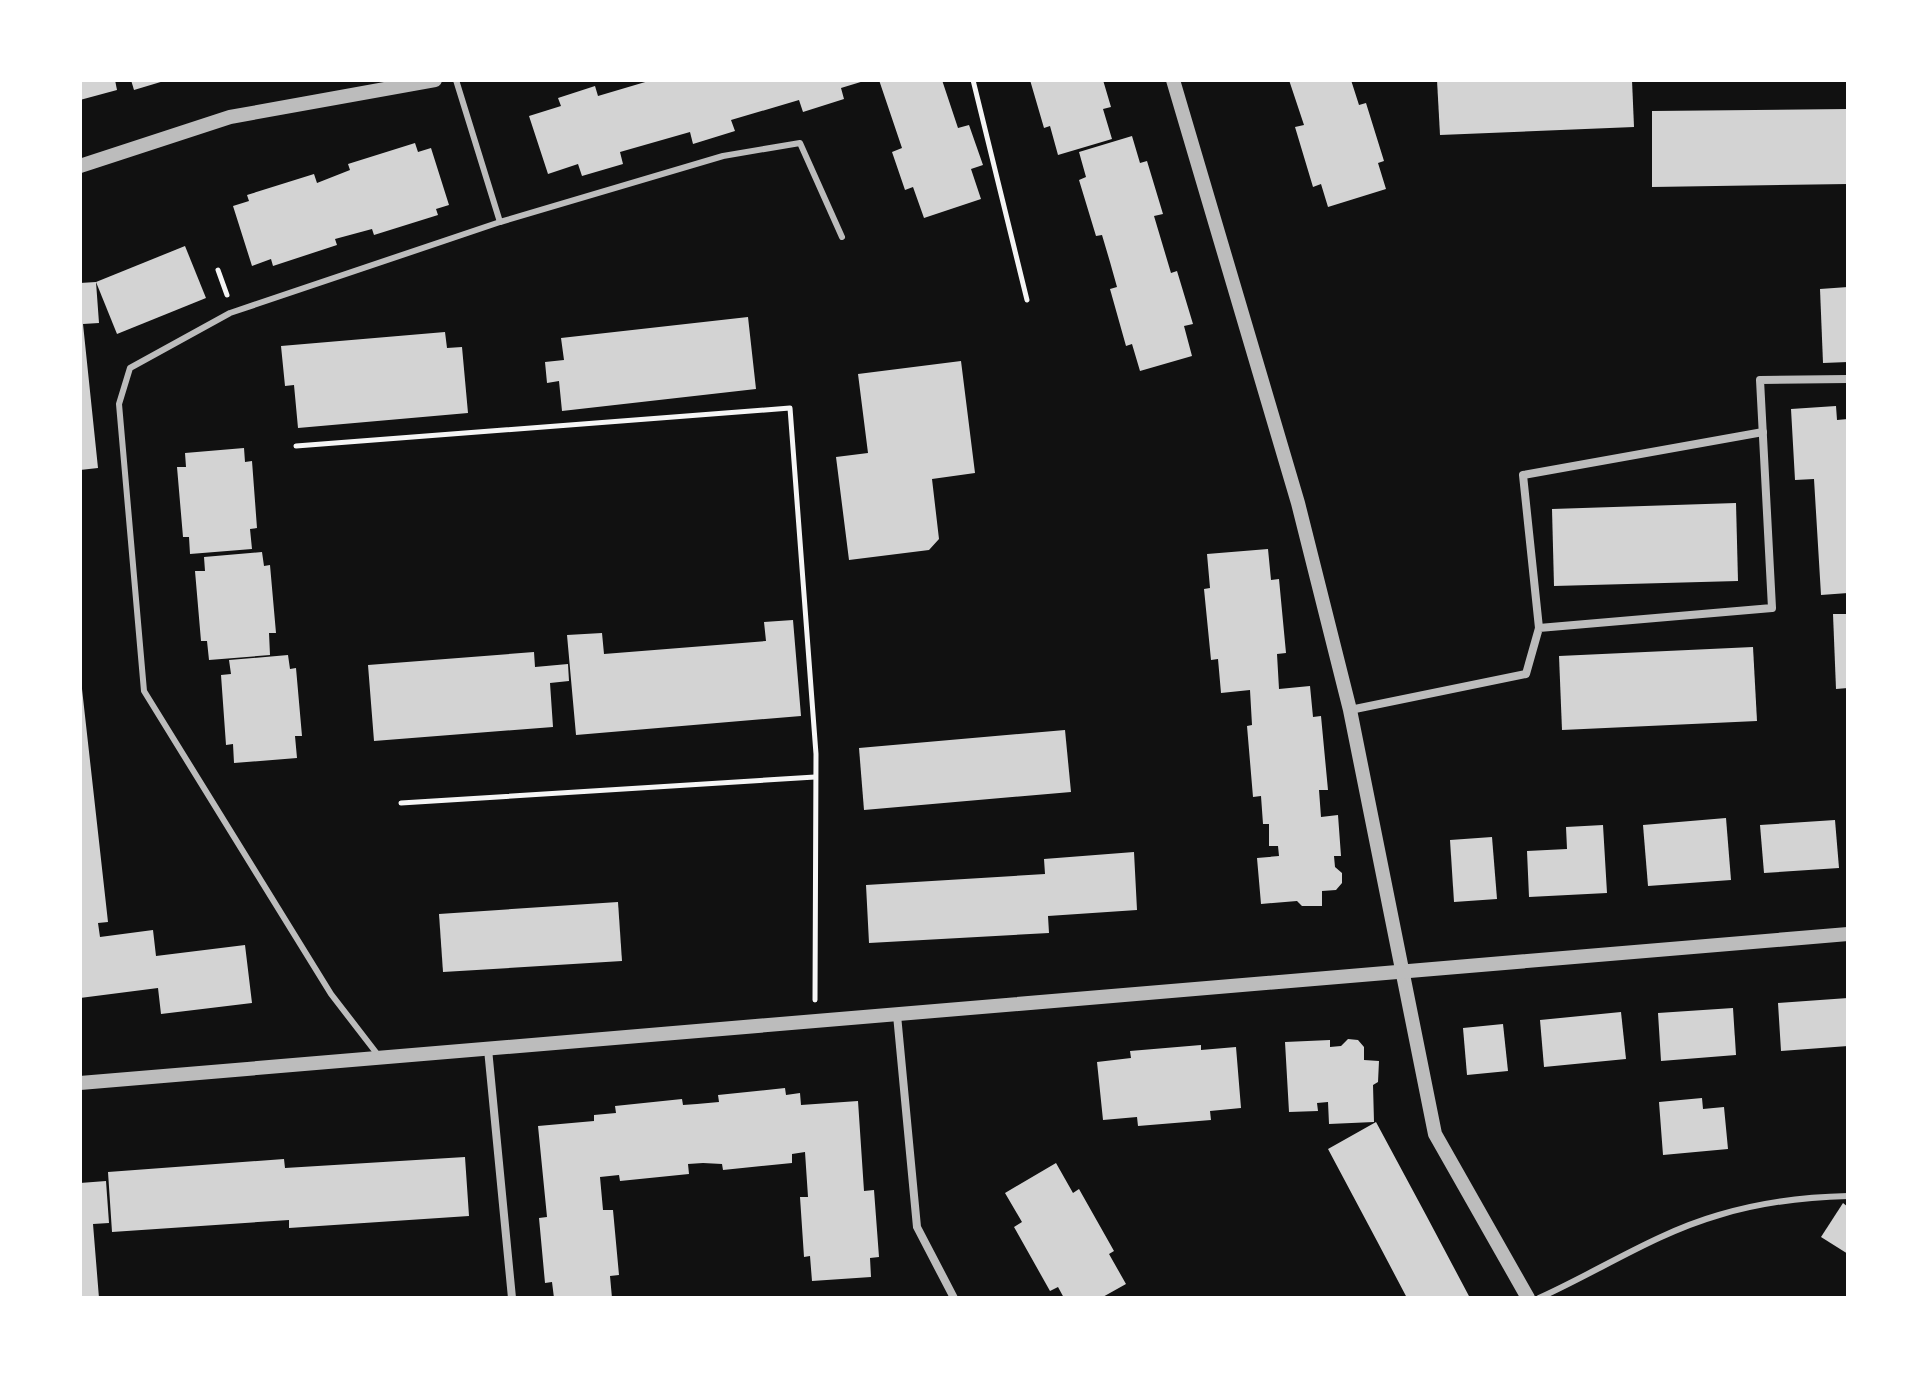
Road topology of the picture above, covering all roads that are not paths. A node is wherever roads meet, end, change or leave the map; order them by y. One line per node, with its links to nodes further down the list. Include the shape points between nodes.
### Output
1 (435, 80): 4 (street, via 230,117)
2 (456, 80): 5 (lane)
3 (1173, 80): 10 (street, via 1298,503)
4 (80, 166)
5 (500, 222): 6 (lane, via 723,156 800,143); 15 (lane, via 230,313 130,368 119,404 144,691 331,994)
6 (842, 237)
7 (1848, 379): 8 (street, via 1760,380)
8 (1763, 432): 9 (street, via 1523,475); 9 (street, via 1772,608)
9 (1539, 628): 10 (street, via 1526,674)
10 (1350, 710): 12 (street)
11 (1848, 934): 12 (street)
12 (1405, 972): 13 (street); 20 (street, via 1435,1134)
13 (897, 1015): 14 (street); 19 (street, via 917,1227)
14 (488, 1049): 15 (street); 18 (street)
15 (380, 1058): 16 (street)
16 (80, 1083)
17 (1848, 1196): 21 (lane, via 1797,1197 1718,1215)
18 (512, 1298)
19 (954, 1298)
20 (1528, 1298)
21 (1539, 1298)

